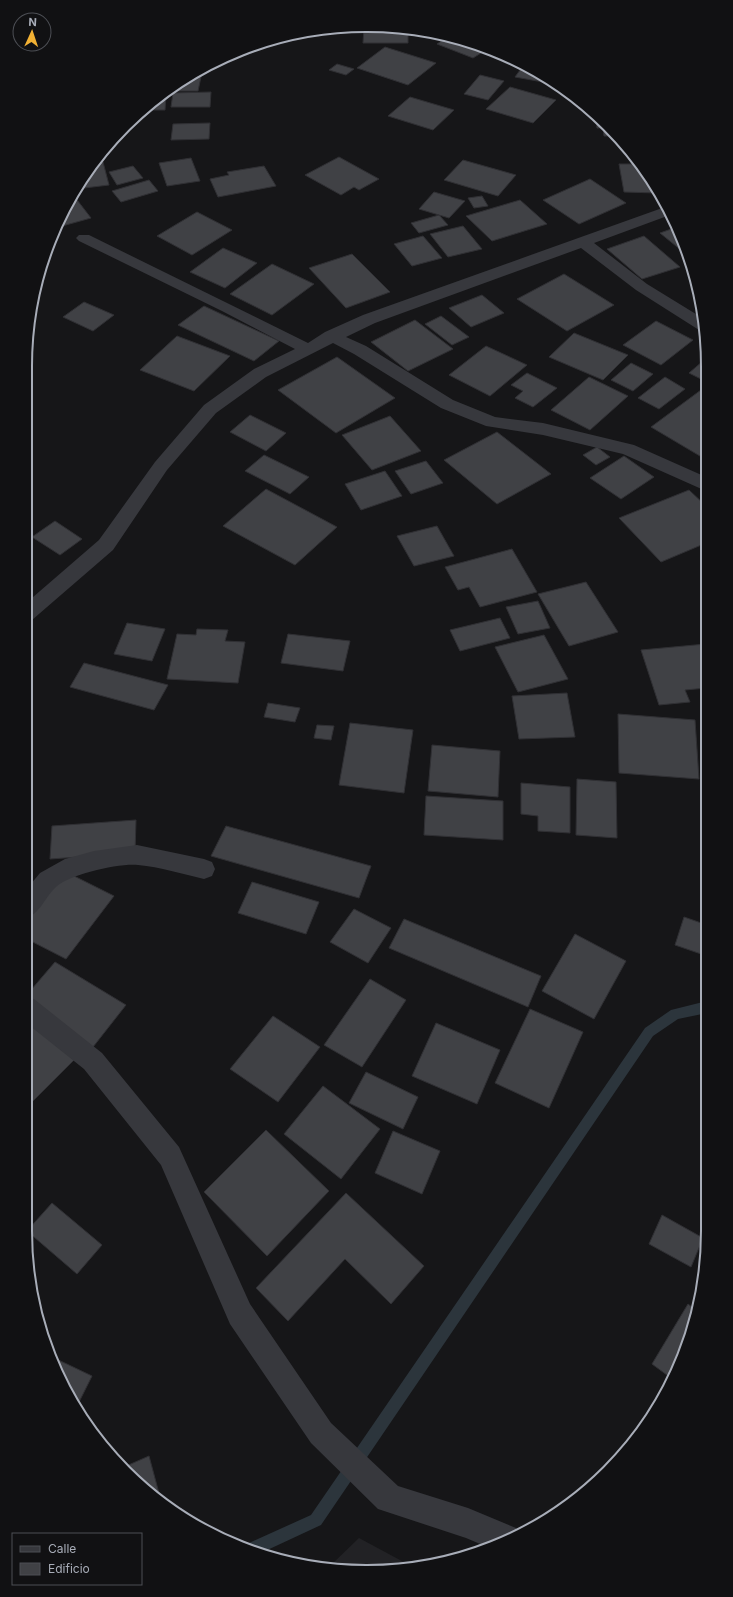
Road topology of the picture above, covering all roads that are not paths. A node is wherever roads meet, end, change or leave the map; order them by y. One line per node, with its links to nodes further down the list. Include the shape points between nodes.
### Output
1 (663, 213): 3 (street)
2 (84, 238): 6 (street)
3 (582, 240): 4 (street, via 622,275); 5 (street, via 369,319)
4 (698, 322)
5 (331, 336): 6 (street); 7 (street, via 360,350 447,404 492,422 543,429 628,449)
6 (307, 349): 8 (street, via 260,373 210,409 161,466 106,544)
7 (701, 483)
8 (32, 608)
9 (204, 869): 10 (street, via 137,855 94,861 65,868 48,880)
10 (32, 900)
11 (32, 1013): 12 (street, via 93,1061 170,1156 240,1314 321,1433 389,1498)
12 (502, 1537)

